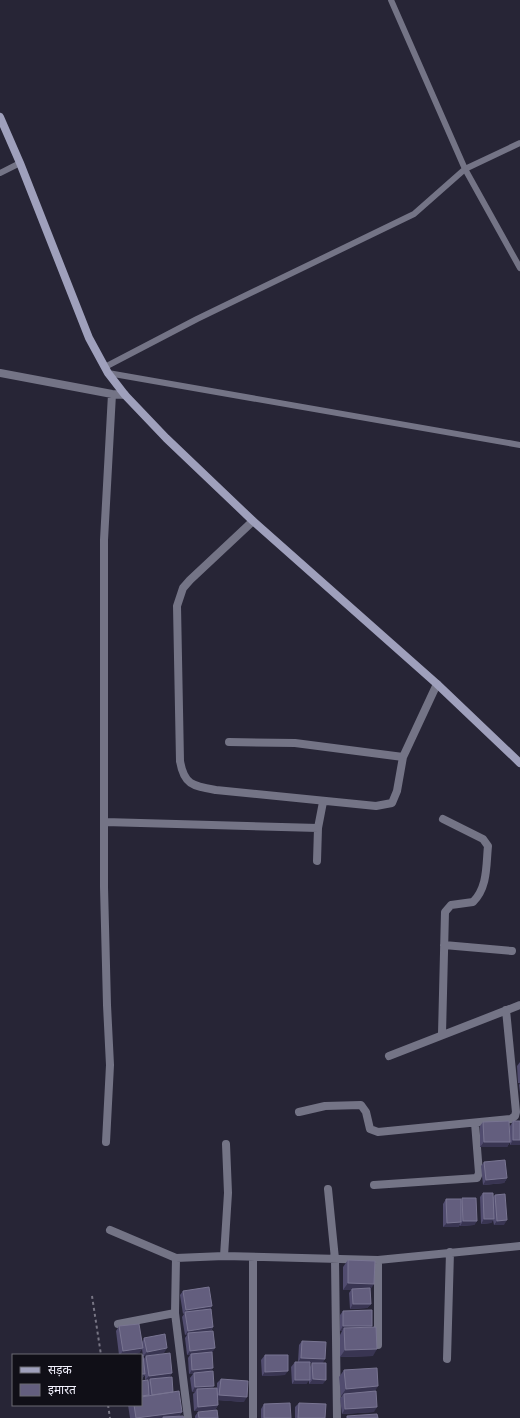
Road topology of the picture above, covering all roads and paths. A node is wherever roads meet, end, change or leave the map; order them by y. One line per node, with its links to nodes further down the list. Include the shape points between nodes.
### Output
1 (392, 0): 5 (lane)
2 (0, 117): 4 (main road)
3 (520, 143): 5 (lane)
4 (20, 162): 6 (lane); 8 (main road, via 89,338)
5 (465, 169): 7 (lane); 8 (lane, via 414,214 197,319)
6 (0, 172)
7 (520, 268)
8 (106, 370): 11 (main road); 12 (lane)
9 (0, 373): 10 (street)
10 (112, 394): 11 (street); 20 (street, via 104,513)
11 (125, 395): 13 (main road)
12 (520, 445)
13 (253, 521): 14 (main road); 18 (street, via 190,580 183,588 177,606 182,774 200,787)
14 (437, 684): 16 (street); 17 (main road)
15 (229, 742): 16 (street, via 295,743)
16 (403, 757): 18 (street, via 397,791 392,803 376,806)
17 (520, 763)
18 (323, 802): 21 (street)
19 (443, 819): 23 (street, via 483,839 488,846 481,892 473,902 447,908)
20 (105, 822): 21 (street); 31 (street, via 106,1005 110,1065)
21 (318, 828): 22 (street)
22 (317, 861)
23 (444, 945): 24 (street); 27 (street)
24 (512, 951)
25 (520, 1004): 26 (street)
26 (506, 1010): 27 (street); 30 (street, via 515,1116 511,1119)
27 (442, 1034): 28 (street)
28 (389, 1056)
29 (299, 1112): 30 (street, via 325,1106 361,1105 370,1129 378,1132)
30 (475, 1123): 33 (street, via 480,1173 477,1178)
31 (106, 1142)
32 (226, 1144): 38 (street, via 228,1193)
33 (374, 1185)
34 (328, 1189): 41 (street)
35 (110, 1230): 40 (street)
36 (520, 1246): 37 (street)
37 (450, 1252): 42 (street); 48 (street)
38 (224, 1256): 39 (street); 40 (street)
39 (253, 1257): 41 (street); 52 (street)
40 (176, 1258): 44 (street)
41 (335, 1259): 42 (street); 53 (street)
42 (378, 1260): 46 (street)
43 (92, 1296): 47 (path)
44 (175, 1313): 45 (street); 51 (street)
45 (118, 1324)
46 (378, 1345)
47 (100, 1354)
48 (447, 1359)
49 (108, 1406): 50 (path)
50 (110, 1418)
51 (188, 1418)
52 (253, 1418)
53 (337, 1418)

